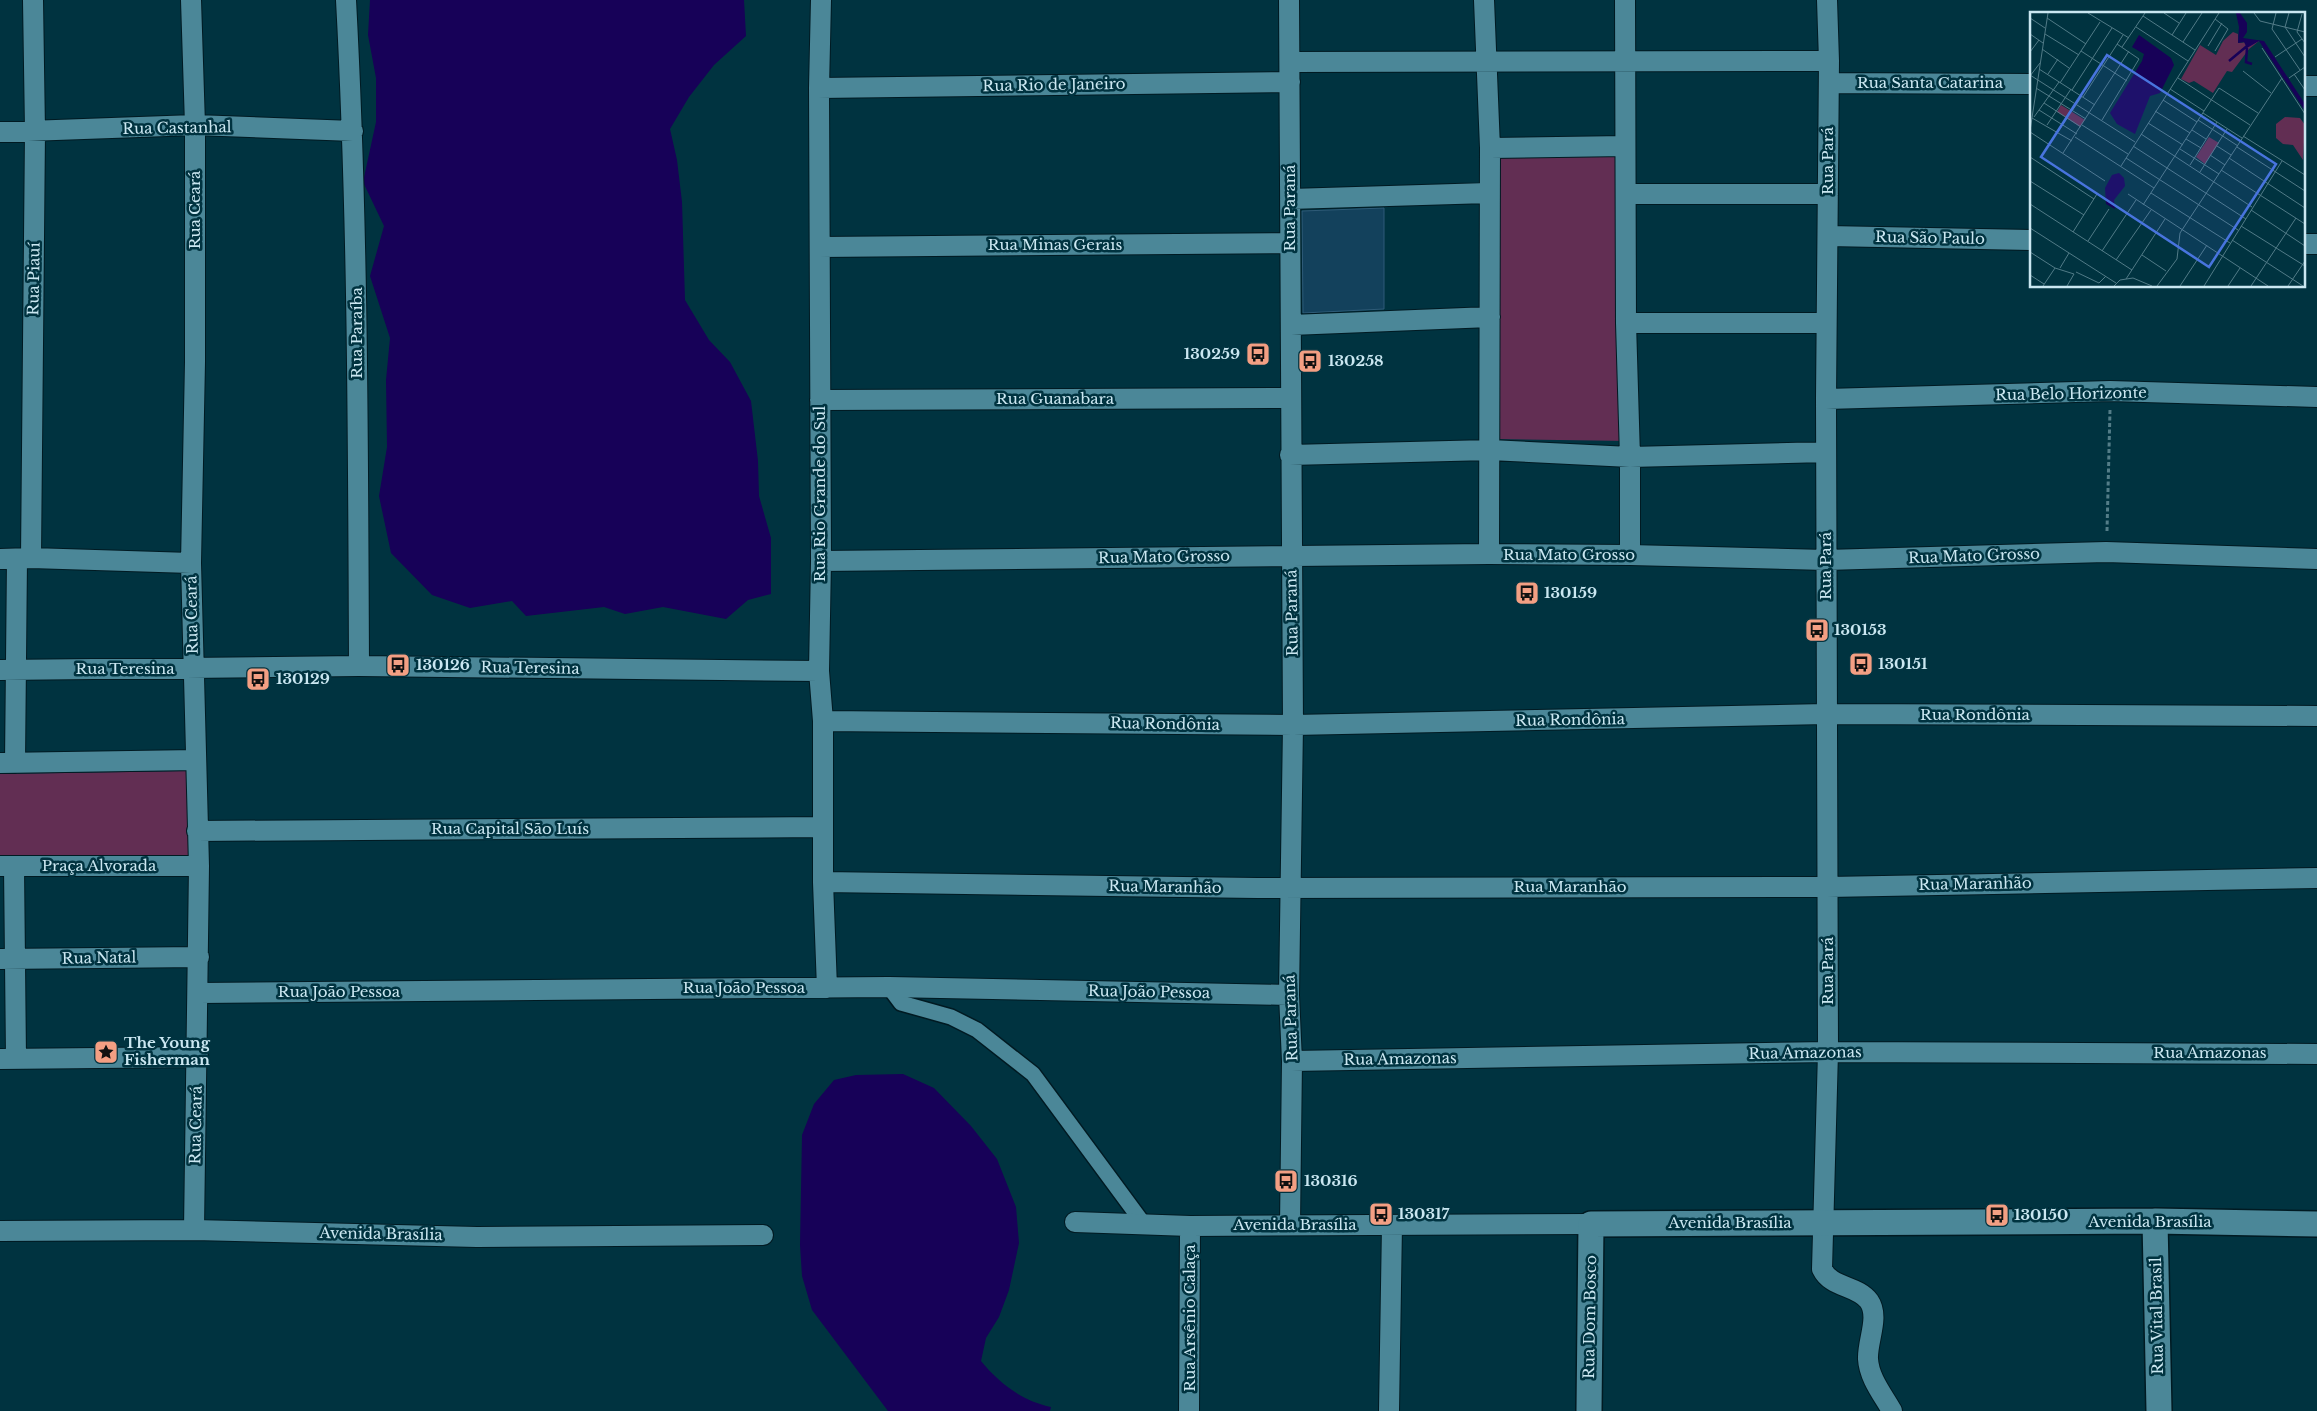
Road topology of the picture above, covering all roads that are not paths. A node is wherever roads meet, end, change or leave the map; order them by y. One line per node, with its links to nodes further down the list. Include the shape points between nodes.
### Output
1 (33, 0): 20 (street, Rua Piauí)
2 (191, 0): 19 (street, Rua Ceará)
3 (346, 0): 21 (street, Rua Paraíba)
4 (821, 0): 18 (street, Rua Rio Grande do Sul)
5 (1289, 0): 11 (street, Rua Paraná)
6 (1484, 0): 9 (street)
7 (1625, 0): 12 (street)
8 (1827, 0): 10 (street, Rua Pará)
9 (1485, 61): 11 (street); 12 (street); 24 (street)
10 (1829, 61): 12 (street); 14 (street, Rua Pará)
11 (1290, 62): 13 (street, Rua Paraná)
12 (1627, 62): 23 (street)
13 (1290, 82): 18 (street, Rua Rio de Janeiro); 28 (street, Rua Paraná)
14 (1829, 83): 15 (street, Rua Santa Catarina); 27 (street, Rua Pará)
15 (2030, 84)
16 (2304, 86): 17 (street)
17 (2317, 86)
18 (819, 88): 34 (street, Rua Rio Grande do Sul)
19 (195, 125): 20 (street, Rua Castanhal); 21 (street, Rua Castanhal); 54 (street, Rua Ceará)
20 (35, 131): 22 (street, Rua Castanhal); 50 (street, Rua Piauí)
21 (353, 131): 55 (street, Rua Paraíba)
22 (0, 132)
23 (1625, 146): 24 (street); 26 (street)
24 (1490, 148): 25 (street)
25 (1488, 193): 28 (street); 35 (street)
26 (1627, 194): 27 (street); 36 (street)
27 (1828, 194): 29 (street, Rua Pará)
28 (1290, 199): 31 (street, Rua Paraná)
29 (1828, 236): 30 (street, Rua São Paulo); 37 (street, Rua Pará)
30 (2030, 240)
31 (1290, 244): 34 (street, Rua Minas Gerais); 38 (street, Rua Paraná)
32 (2304, 244): 33 (street)
33 (2317, 244)
34 (820, 247): 41 (street, Rua Rio Grande do Sul)
35 (1490, 317): 38 (street); 43 (street)
36 (1626, 323): 37 (street); 46 (street)
37 (1826, 323): 42 (street, Rua Pará)
38 (1291, 325): 40 (street, Rua Paraná)
39 (2317, 397): 42 (street, Rua Belo Horizonte, via 2110,391)
40 (1290, 398): 41 (street, Rua Guanabara); 45 (street, Rua Paraná)
41 (820, 400): 53 (street, Rua Rio Grande do Sul)
42 (1826, 400): 44 (street, Rua Pará)
43 (1490, 450): 45 (street); 46 (street); 47 (street)
44 (1826, 452): 46 (street); 52 (street, Rua Pará)
45 (1290, 455): 48 (street, Rua Paraná)
46 (1630, 457): 49 (street)
47 (1489, 554): 48 (street, Rua Mato Grosso); 49 (street, Rua Mato Grosso)
48 (1291, 555): 53 (street, Rua Mato Grosso); 62 (street, Rua Paraná)
49 (1630, 555): 52 (street, Rua Mato Grosso)
50 (16, 559): 54 (street); 57 (street, Rua Piauí)
51 (2317, 559): 52 (street, Rua Mato Grosso, via 2106,552)
52 (1826, 560): 59 (street, Rua Pará)
53 (821, 561): 58 (street, Rua Rio Grande do Sul)
54 (191, 563): 56 (street, Rua Ceará)
55 (359, 666): 56 (street, Rua Teresina); 58 (street, Rua Teresina)
56 (193, 669): 57 (street, Rua Teresina); 63 (street, Rua Ceará)
57 (8, 670): 64 (street, Rua Piauí)
58 (819, 671): 61 (street, Rua Rio Grande do Sul)
59 (1826, 714): 60 (street, Rua Rondônia); 62 (street, Rua Rondônia); 71 (street, Rua Pará)
60 (2317, 716)
61 (823, 721): 62 (street, Rua Rondônia); 65 (street, Rua Rio Grande do Sul)
62 (1293, 725): 72 (street, Rua Paraná)
63 (196, 760): 64 (street); 66 (street, Rua Ceará)
64 (8, 763)
65 (823, 827): 66 (street, Rua Capital São Luís); 70 (street, Rua Rio Grande do Sul)
66 (198, 831): 68 (street, Rua Ceará)
67 (7, 866): 68 (street, Praça Alvorada); 74 (street)
68 (199, 866): 73 (street, Rua Ceará)
69 (2317, 878): 71 (street, Rua Maranhão)
70 (823, 882): 72 (street, Rua Maranhão); 76 (street, Rua Rio Grande do Sul)
71 (1828, 887): 72 (street, Rua Maranhão); 79 (street, Rua Pará)
72 (1290, 888): 78 (street, Rua Paraná)
73 (199, 957): 74 (street, Rua Natal); 77 (street, Rua Ceará)
74 (8, 958): 82 (street)
75 (890, 987): 76 (street, Rua João Pessoa); 78 (street, Rua João Pessoa); 86 (street, via 901,1003 951,1017 977,1030 1033,1074)
76 (827, 988): 77 (street, Rua João Pessoa)
77 (199, 993): 81 (street, Rua Ceará)
78 (1289, 995): 83 (street, Rua Paraná)
79 (1828, 1052): 80 (street, Rua Amazonas); 83 (street, Rua Amazonas); 87 (street, Rua Pará)
80 (2317, 1054)
81 (198, 1057): 82 (street); 93 (street, Rua Ceará)
82 (8, 1059)
83 (1292, 1061): 90 (street, Rua Paraná)
84 (2156, 1221): 87 (street, Avenida Brasília); 89 (street, Avenida Brasília); 100 (street, Rua Vital Brasil)
85 (1074, 1222): 86 (street, Avenida Brasília)
86 (1143, 1223): 92 (street, Avenida Brasília)
87 (1824, 1223): 88 (street, Avenida Brasília); 99 (street, Rua Pará, via 1822,1269 1828,1279 1868,1301 1873,1315 1868,1358 1872,1377)
88 (1591, 1224): 91 (street, Avenida Brasília); 98 (street, Rua Dom Bosco)
89 (2317, 1224)
90 (1290, 1225): 91 (street, Avenida Brasília); 92 (street, Avenida Brasília)
91 (1392, 1225): 97 (street)
92 (1190, 1226): 96 (street, Rua Arsênio Calaça)
93 (194, 1230): 94 (street, Avenida Brasília); 95 (street, Avenida Brasília, via 477,1237)
94 (0, 1231)
95 (763, 1234)
96 (1189, 1411)
97 (1388, 1411)
98 (1589, 1411)
99 (1892, 1411)
100 (2159, 1411)

